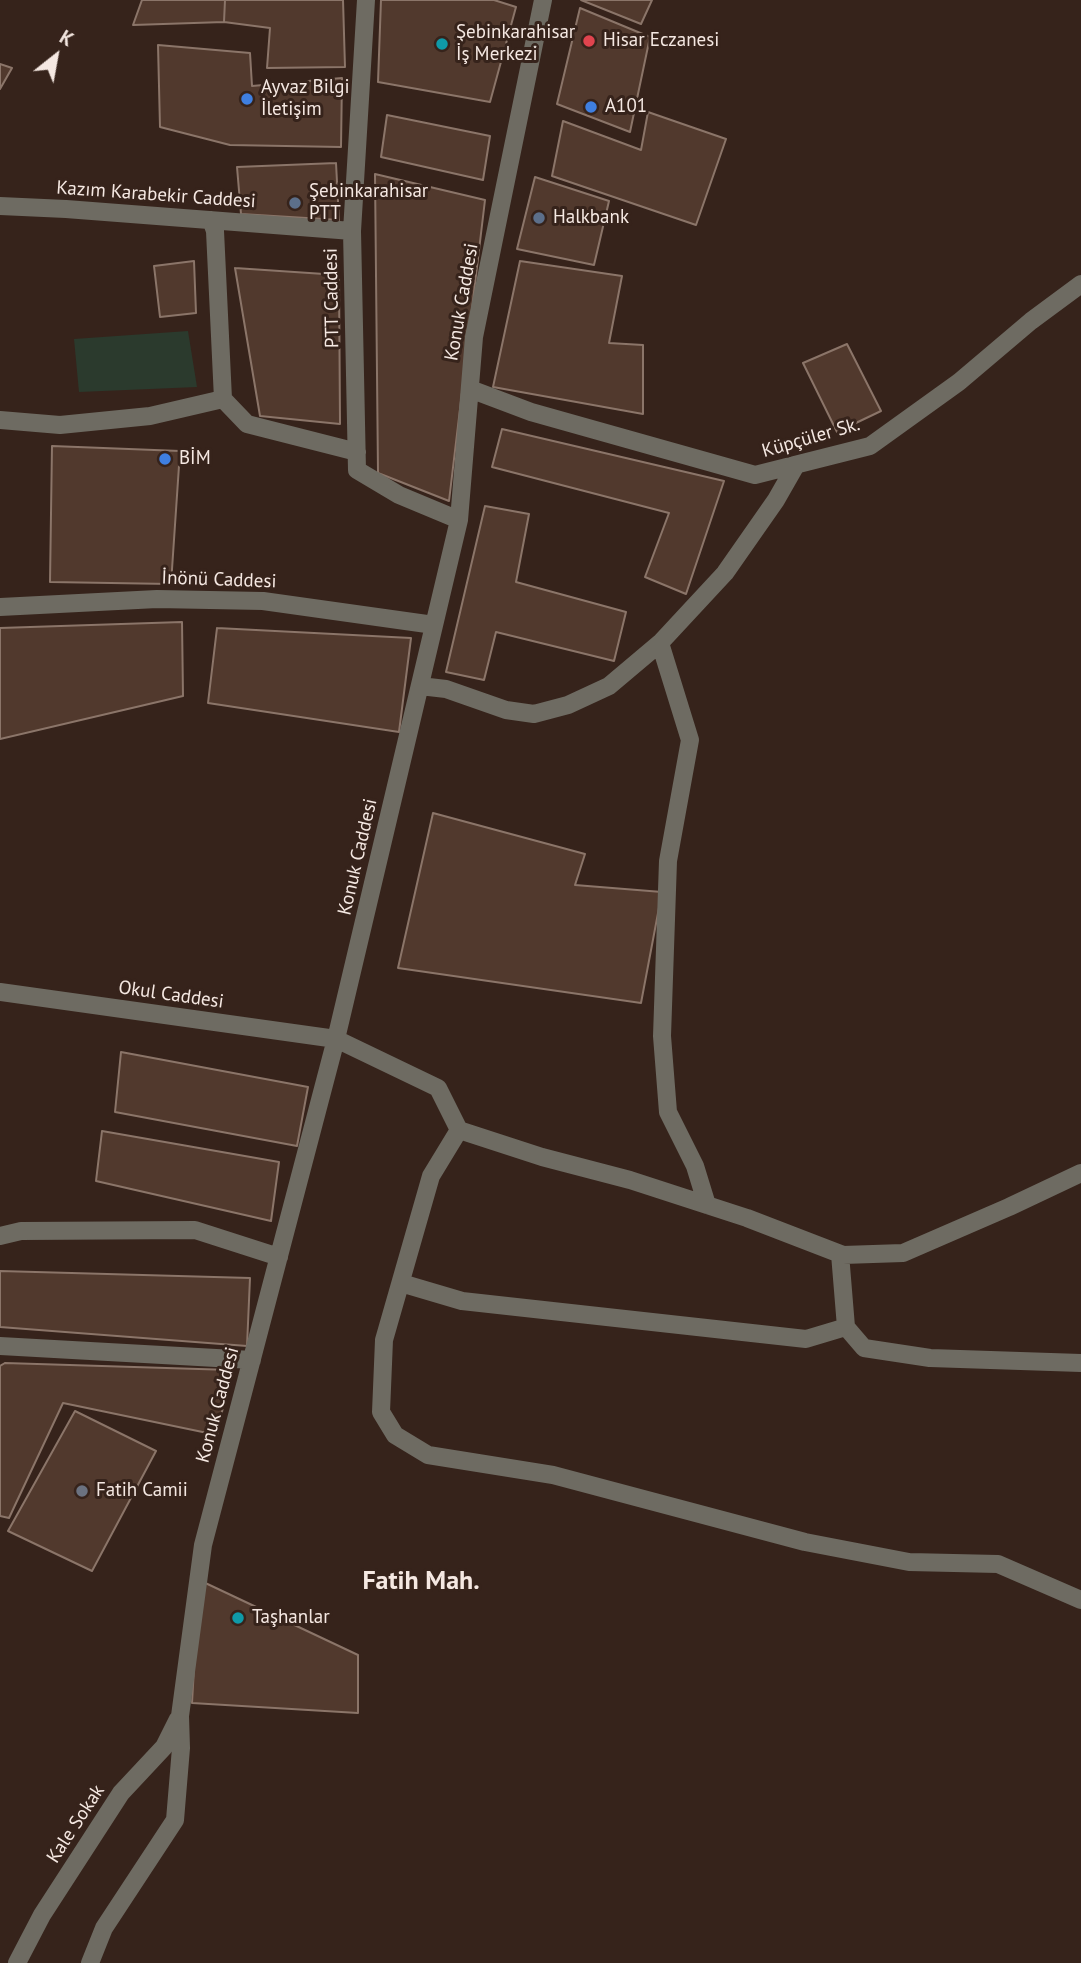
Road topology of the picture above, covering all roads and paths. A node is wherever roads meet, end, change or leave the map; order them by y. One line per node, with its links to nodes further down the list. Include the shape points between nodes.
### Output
1 (366, 0): 5 (street, PTT Caddesi)
2 (543, 0): 7 (street, Konuk Caddesi, via 474,337)
3 (0, 206): 4 (street, Kazım Karabekir Caddesi)
4 (211, 220): 5 (street, Kazım Karabekir Caddesi); 8 (street)
5 (352, 231): 10 (street, PTT Caddesi)
6 (1081, 284): 11 (street, Küpçüler Sk., via 870,446)
7 (470, 389): 11 (street, Küpçüler Sk., via 531,412 755,475); 12 (street, Konuk Caddesi)
8 (223, 399): 9 (street, via 150,416 60,425); 10 (street, via 247,424)
9 (0, 420)
10 (357, 461): 12 (street, via 399,495)
11 (796, 465): 15 (street, via 725,573)
12 (459, 520): 14 (street, Konuk Caddesi)
13 (0, 607): 14 (street, İnönü Caddesi, via 157,599 263,601)
14 (434, 625): 16 (street, Konuk Caddesi)
15 (660, 642): 16 (street, via 609,687 534,714); 21 (street, via 690,740 668,861 663,1036 668,1112 695,1166)
16 (420, 686): 18 (street, Konuk Caddesi)
17 (0, 992): 18 (street, Okul Caddesi)
18 (337, 1039): 19 (street, Okul Caddesi, via 438,1088); 24 (street, Konuk Caddesi)
19 (459, 1130): 21 (street); 25 (street, via 431,1176)
20 (1081, 1172): 23 (street, via 903,1253)
21 (707, 1205): 23 (street)
22 (0, 1236): 24 (street, via 21,1231 195,1230)
23 (840, 1254): 26 (street)
24 (279, 1257): 28 (street, Konuk Caddesi)
25 (401, 1283): 26 (street, via 463,1301 806,1339); 30 (street, via 384,1340 382,1412 395,1435 428,1455 553,1475 805,1542 909,1562 998,1564)
26 (846, 1327): 29 (street, via 864,1348 930,1357)
27 (0, 1346): 28 (street)
28 (252, 1360): 31 (street, Konuk Caddesi, via 203,1545)
29 (1081, 1363)
30 (1081, 1600)
31 (180, 1716): 32 (street, Kale Sokak, via 164,1747 121,1793 42,1915); 33 (street, via 175,1820 104,1928)
32 (17, 1963)
33 (90, 1963)

